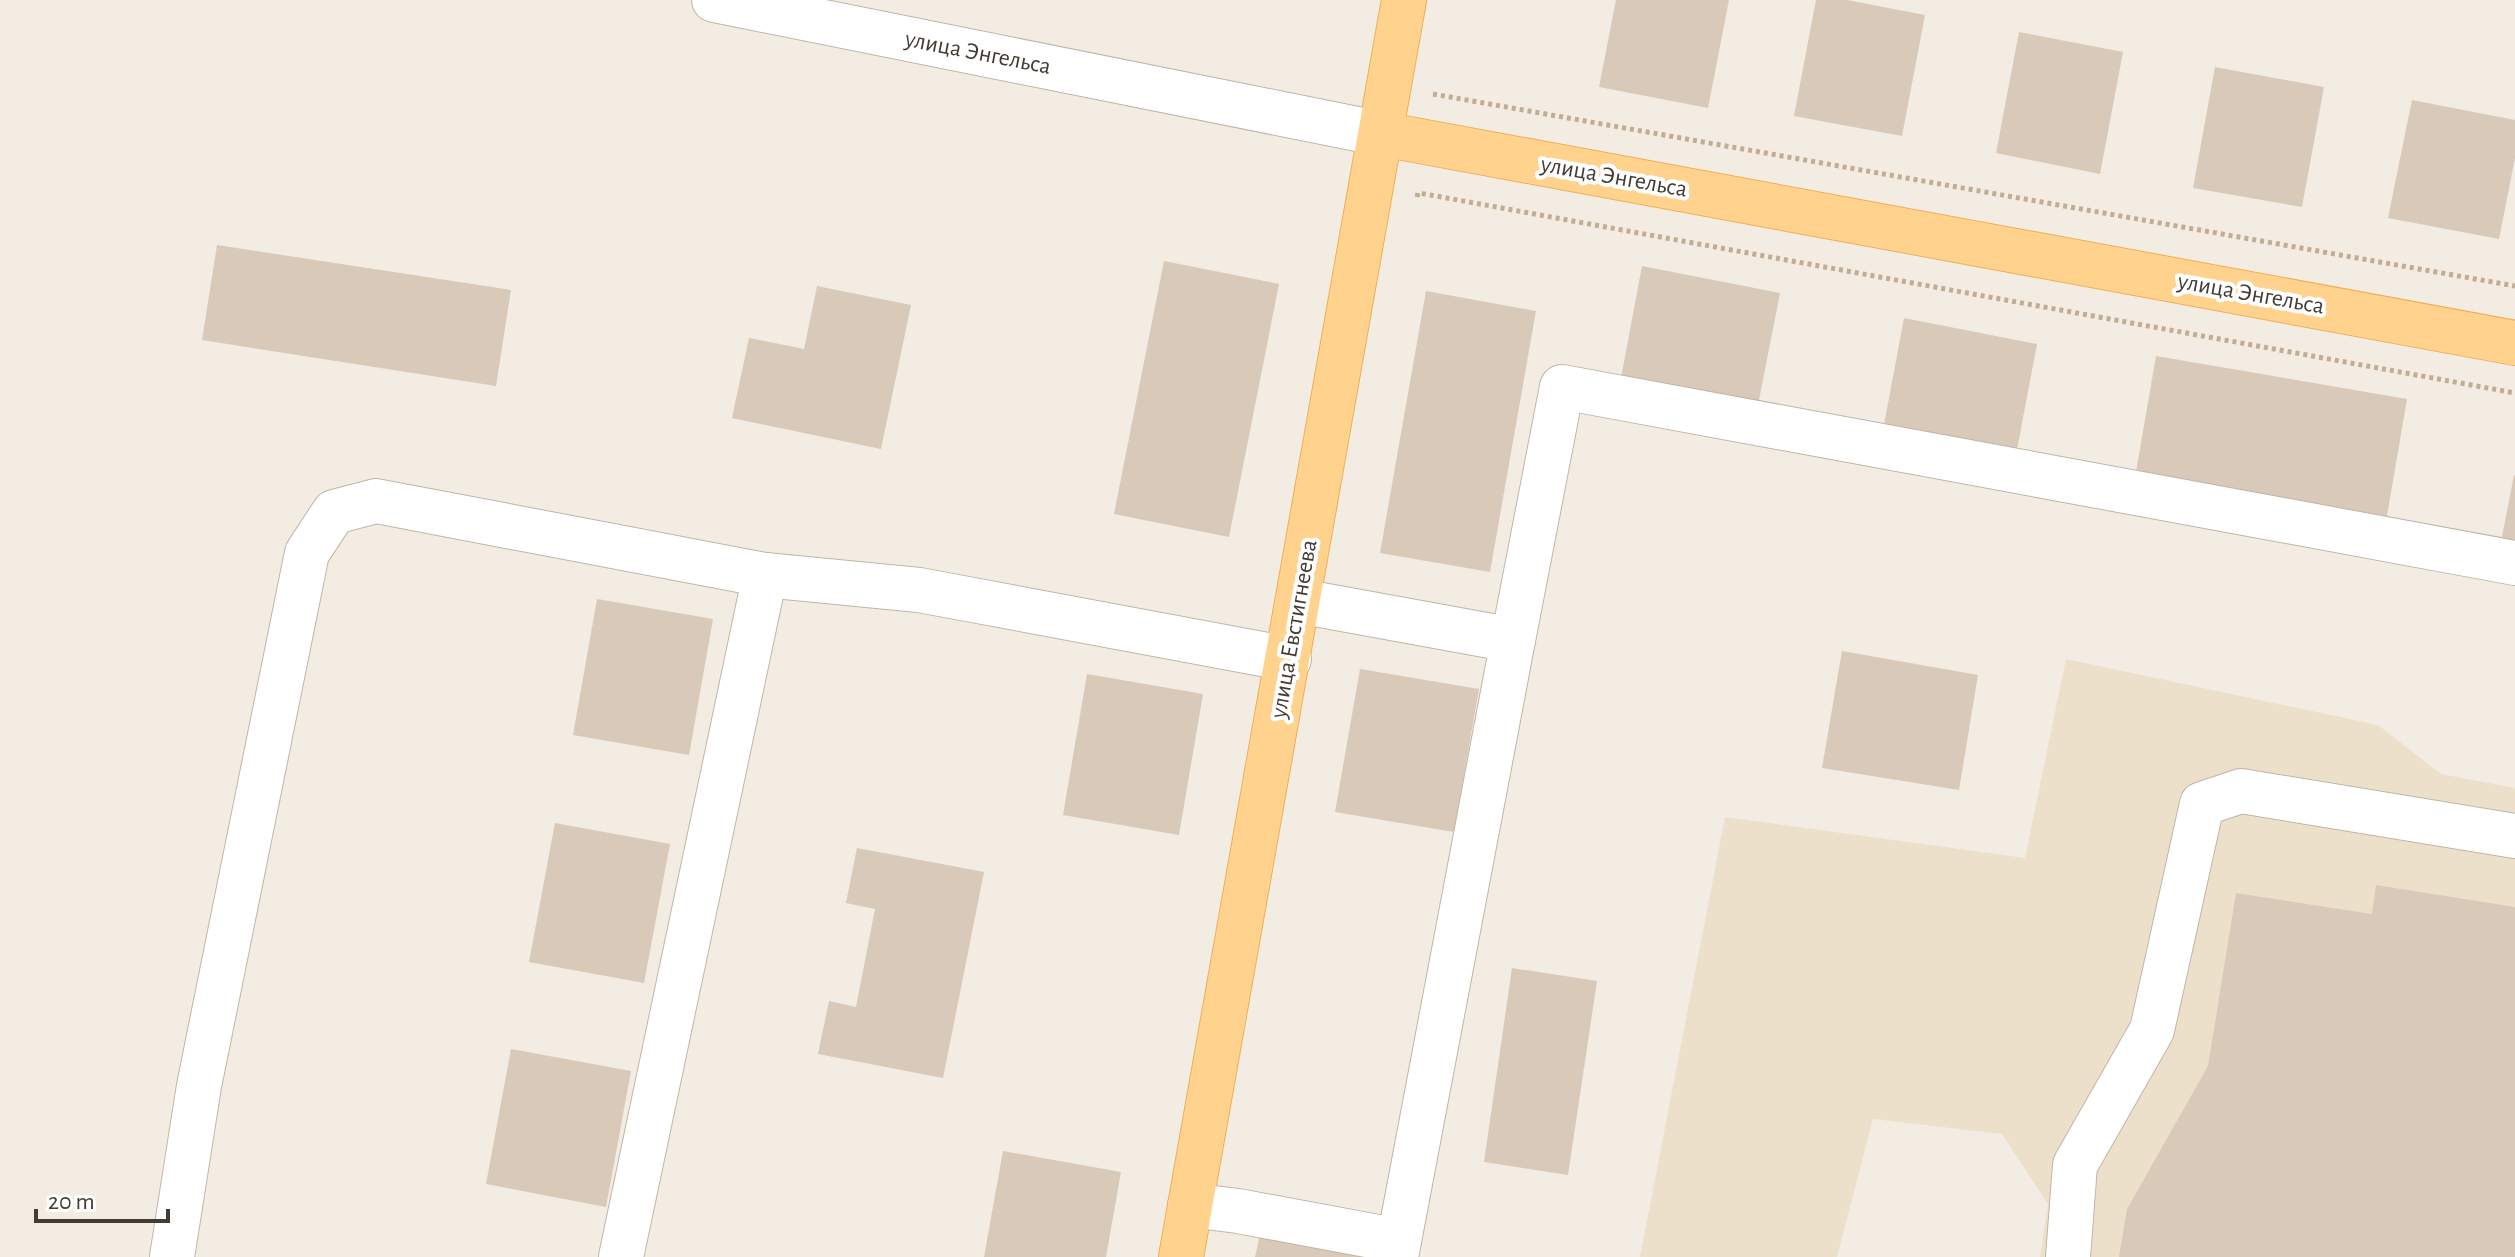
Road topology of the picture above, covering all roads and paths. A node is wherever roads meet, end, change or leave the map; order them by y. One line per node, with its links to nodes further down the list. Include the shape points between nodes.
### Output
1 (714, 0): 4 (street, улица Энгельса)
2 (1404, 0): 3 (main road, улица Евстигнеева)
3 (1390, 86): 4 (main road, улица Евстигнеева); 6 (path)
4 (1382, 134): 7 (main road, улица Энгельса); 11 (main road, улица Евстигнеева)
5 (1415, 208): 8 (path, via 1418,193)
6 (2515, 286)
7 (2515, 343)
8 (2515, 393)
9 (2515, 563): 12 (street, via 1562,387)
10 (765, 575): 13 (street, via 919,590); 17 (street, via 376,501 334,512 307,553 199,1086); 18 (street)
11 (1299, 601): 12 (street); 13 (main road, улица Евстигнеева)
12 (1513, 640): 16 (street)
13 (1289, 659): 15 (main road, улица Евстигнеева)
14 (2515, 836): 20 (street, via 2241,791 2202,804 2152,1030 2075,1165)
15 (1190, 1205): 16 (street, via 1238,1211); 19 (main road, улица Евстигнеева)
16 (1398, 1249)
17 (172, 1257)
18 (621, 1257)
19 (1181, 1257)
20 (2068, 1257)

